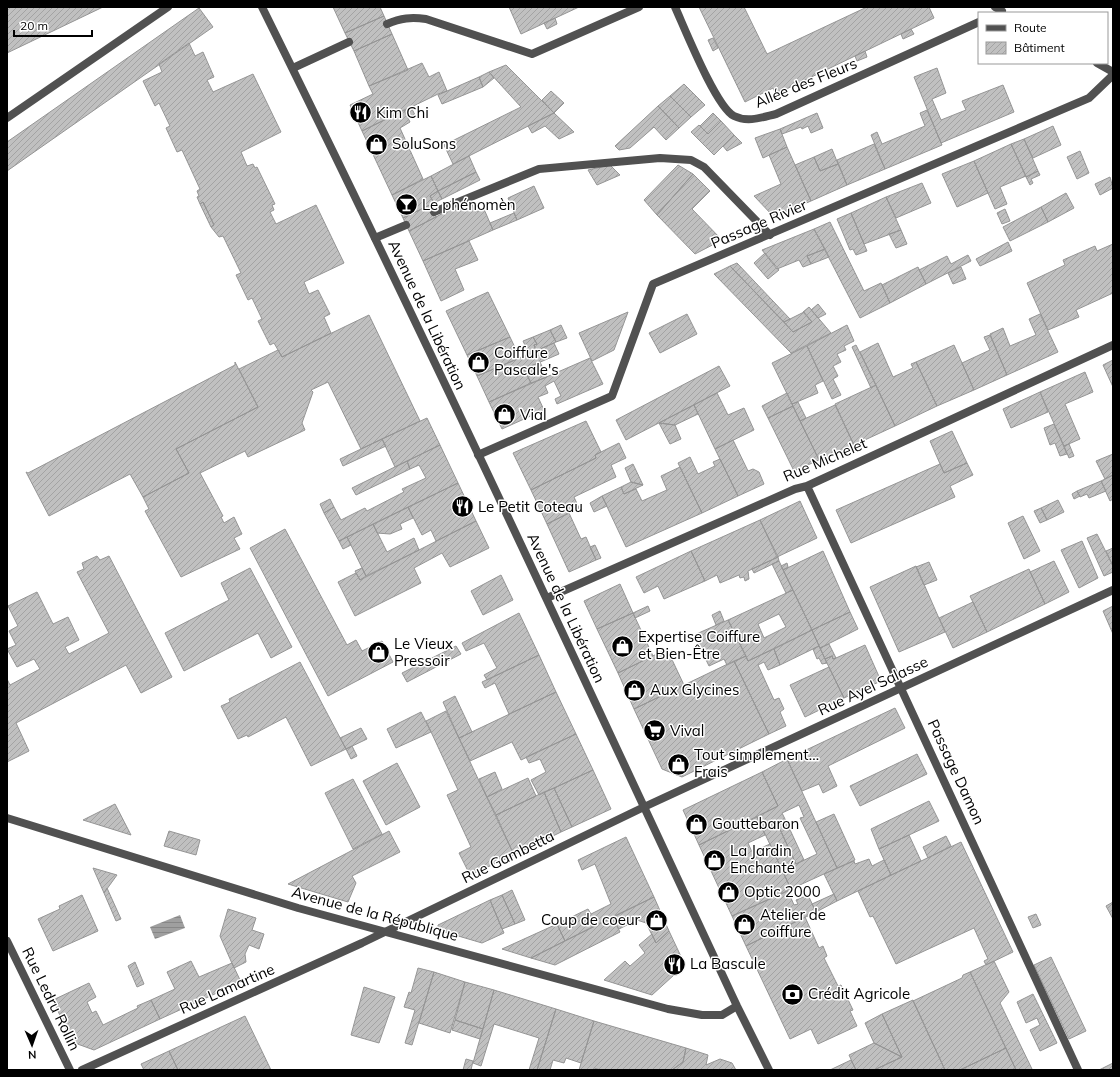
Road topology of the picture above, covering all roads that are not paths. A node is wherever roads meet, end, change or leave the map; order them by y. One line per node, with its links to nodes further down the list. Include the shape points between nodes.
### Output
1 (168, 7): 11 (street)
2 (262, 7): 9 (street, Avenue de la Libération)
3 (639, 7): 6 (street, via 532,54 426,18 410,17)
4 (675, 7): 5 (street, Allée des Fleurs, via 721,103 733,116 744,120 776,114)
5 (978, 22)
6 (387, 24)
7 (349, 42): 9 (street)
8 (1099, 64): 10 (street)
9 (293, 68): 15 (street, Avenue de la Libération)
10 (1113, 73): 14 (street, Passage Rivier, via 1089,98)
11 (7, 118)
12 (434, 212): 14 (street, via 539,169 660,158 691,160 704,167)
13 (406, 225): 15 (street)
14 (770, 234): 17 (street, Passage Rivier, via 653,284 612,396)
15 (375, 238): 17 (street, Avenue de la Libération)
16 (1113, 345): 18 (street, Rue Michelet)
17 (478, 455): 20 (street, Avenue de la Libération)
18 (806, 486): 20 (street, Rue Michelet); 21 (street, Passage Damon)
19 (1113, 590): 21 (street, Rue Ayel Salasse)
20 (547, 598): 22 (street, Avenue de la Libération)
21 (902, 688): 22 (street, Rue Ayel Salasse); 30 (street, Passage Damon)
22 (644, 808): 24 (street, Rue Gambetta); 26 (street, Avenue de la Libération)
23 (7, 818): 24 (street, Avenue de la République)
24 (384, 932): 26 (street, Avenue de la République, via 668,1009 716,1015); 28 (street, Rue Lamartine)
25 (7, 941): 27 (street, Rue Ledru Rollin)
26 (737, 1006): 29 (street, Avenue de la Libération)
27 (70, 1070)
28 (82, 1070)
29 (769, 1070)
30 (1078, 1070)

